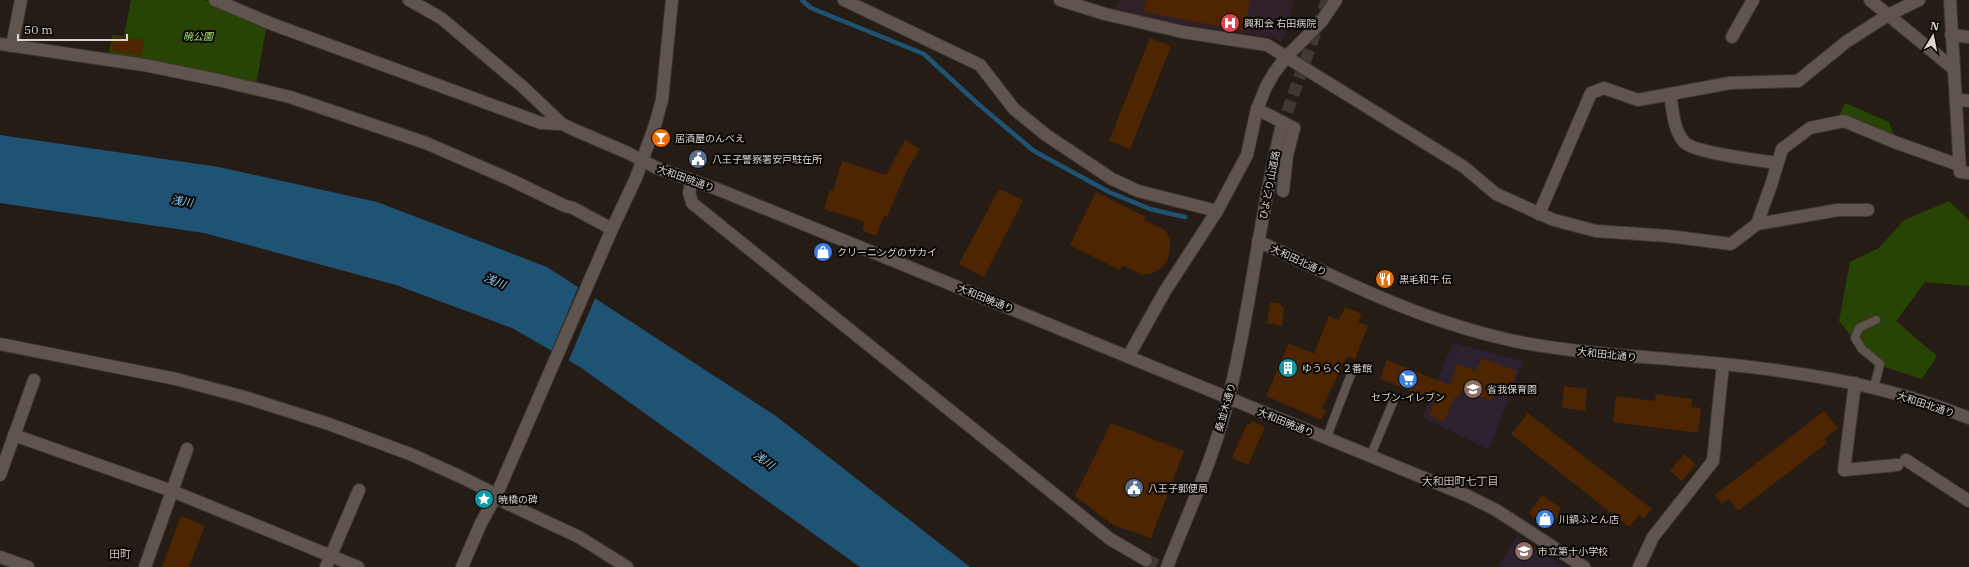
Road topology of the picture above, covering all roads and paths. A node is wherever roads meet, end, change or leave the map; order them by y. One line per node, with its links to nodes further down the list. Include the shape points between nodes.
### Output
1 (21, 0): 16 (street)
2 (215, 0): 23 (street, via 272,24 541,123)
3 (409, 0): 23 (street, 大和田暁通り, via 441,18 466,38)
4 (672, 0): 25 (street, via 662,100)
5 (844, 0): 32 (street, via 980,65 1014,109 1046,135 1112,179 1138,191)
6 (1060, 0): 17 (street, via 1105,14 1183,32 1267,45)
7 (1336, 0): 17 (street, via 1321,22)
8 (1753, 0): 14 (street)
9 (1870, 0): 12 (street)
10 (1919, 0): 12 (street)
11 (1950, 0): 13 (street)
12 (1888, 15): 18 (street); 19 (street, via 1846,42 1798,81 1730,83)
13 (1951, 35): 15 (street); 18 (street)
14 (1732, 37)
15 (1969, 37)
16 (6, 45): 35 (street, via 185,73 317,105 458,157 573,208)
17 (1287, 56): 22 (street, via 1271,77); 33 (street, via 1464,167 1496,194)
18 (1954, 69): 20 (street)
19 (1670, 95): 26 (street, via 1676,128 1684,142 1698,149); 33 (street, via 1638,100 1604,88 1591,93)
20 (1956, 98): 21 (street); 27 (street)
21 (1969, 101)
22 (1257, 109): 30 (street, via 1294,128 1287,155); 32 (street, via 1247,155)
23 (562, 124): 25 (street, 大和田暁通り)
24 (1281, 129): 36 (street, ひよどり山道路)
25 (642, 161): 29 (street, 大和田暁通り); 35 (street)
26 (1776, 163): 27 (street, via 1782,149 1810,128 1844,122); 34 (street)
27 (1959, 165): 28 (street, via 1960,172)
28 (1969, 173)
29 (692, 182): 39 (street, 大和田暁通り, via 724,192); 59 (street, via 689,192 692,203 1110,539)
30 (1283, 191)
31 (1868, 210): 34 (street, via 1838,210)
32 (1217, 211): 39 (street, via 1165,290)
33 (1540, 214): 34 (street, via 1596,231 1731,244)
34 (1757, 224)
35 (610, 234): 54 (street)
36 (1258, 241): 40 (street, 大和田北通り, via 1374,296 1461,328 1524,343 1578,351); 45 (street, 桑並木通り, via 1245,326)
37 (1876, 320): 44 (lane, via 1859,328 1855,338 1880,364)
38 (0, 344): 54 (street, via 176,379 251,399 329,424)
39 (1128, 357): 45 (street, 大和田暁通り)
40 (1723, 364): 43 (street, 大和田北通り, via 1822,376); 68 (street, via 1713,461 1653,537)
41 (1353, 369): 49 (lane)
42 (34, 380): 48 (street)
43 (1855, 383): 44 (street, 大和田北通り); 56 (street, via 1844,470 1902,462)
44 (1874, 387): 47 (street, 大和田北通り)
45 (1228, 398): 49 (street, 大和田暁通り); 66 (street, 桑並木通り, via 1208,464)
46 (1393, 402): 51 (lane)
47 (1969, 418)
48 (14, 435): 52 (street); 55 (street)
49 (1326, 439): 51 (street, 大和田暁通り)
50 (187, 449): 55 (street)
51 (1370, 457): 67 (street, 大和田暁通り, via 1468,496)
52 (0, 475)
53 (359, 490): 57 (street)
54 (499, 490): 64 (street); 65 (street, via 506,503 579,537)
55 (172, 491): 57 (street); 61 (street)
56 (1969, 501)
57 (331, 556): 62 (street); 63 (street)
58 (0, 557): 60 (street)
59 (1146, 560)
60 (28, 567)
61 (145, 567)
62 (326, 567)
63 (358, 567)
64 (462, 567)
65 (627, 567)
66 (1167, 567)
67 (1584, 567)
68 (1639, 567)

